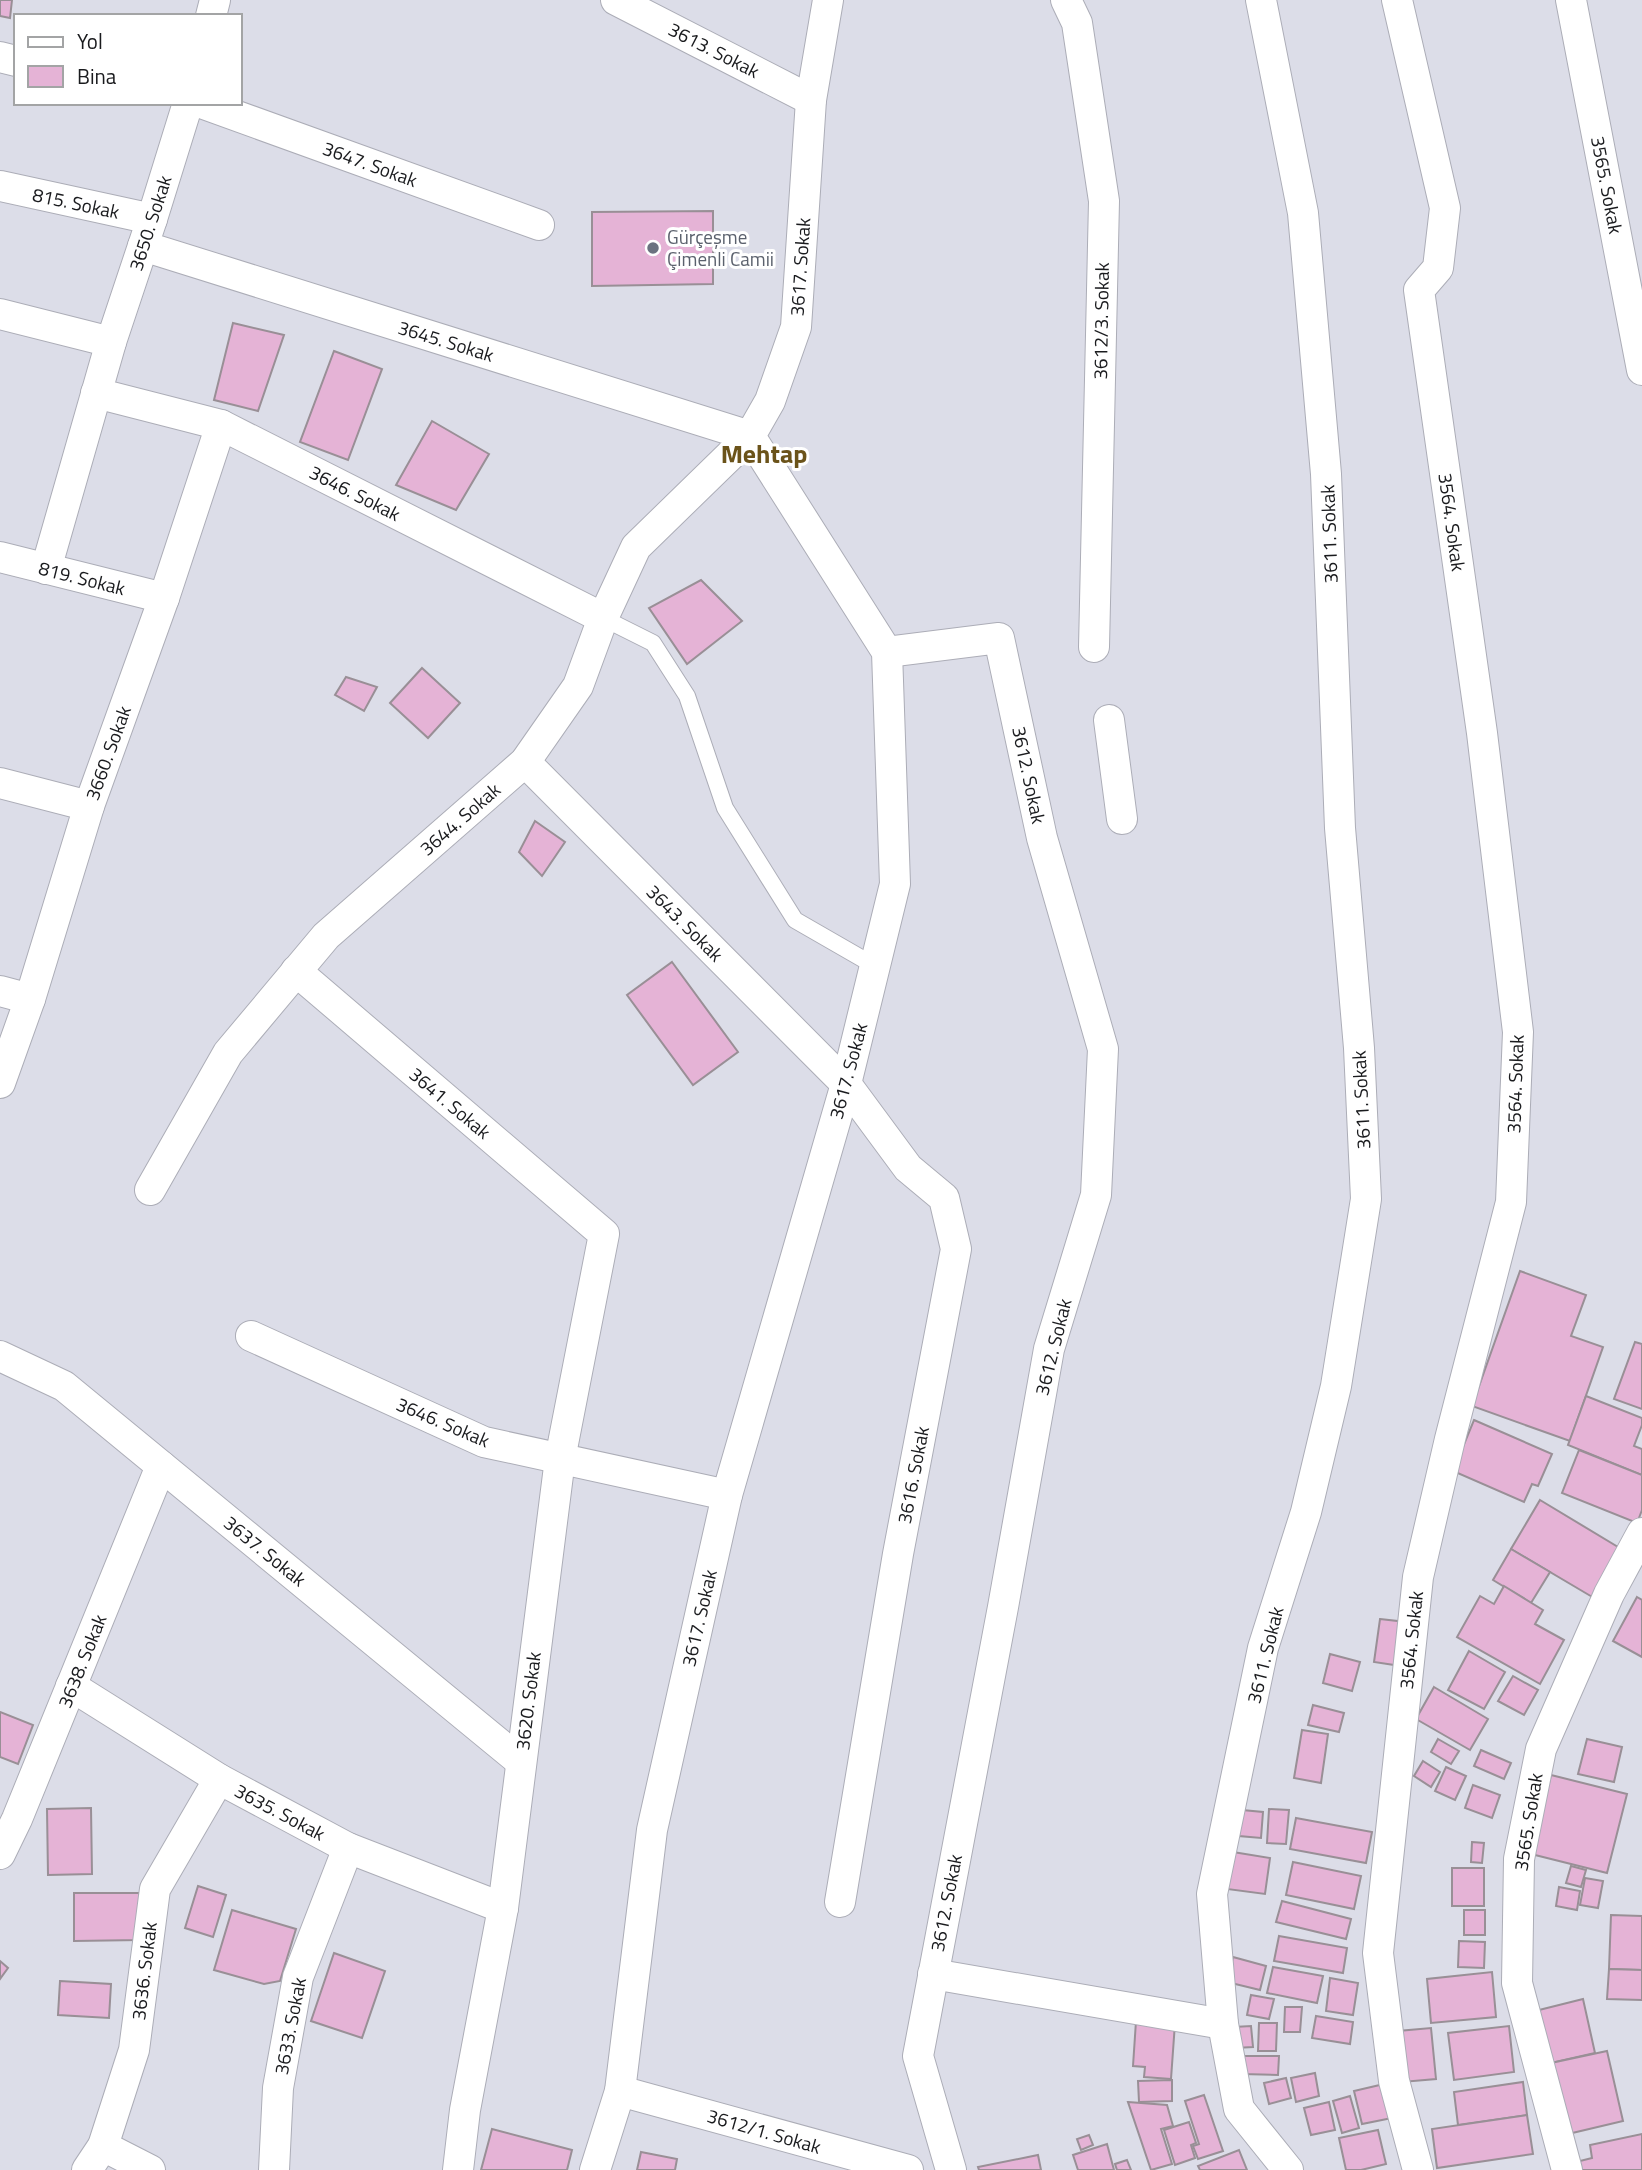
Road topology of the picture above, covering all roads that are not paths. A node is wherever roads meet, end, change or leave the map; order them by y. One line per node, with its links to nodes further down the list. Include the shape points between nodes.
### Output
1 (616, 0): 7 (street, 3613. Sokak)
2 (828, 0): 7 (street, 3617. Sokak)
3 (1066, 0): 23 (street, 3612/3. Sokak, via 1077,23 1104,201)
4 (1261, 0): 52 (street, 3611. Sokak, via 1303,213 1325,461 1340,828 1359,1048 1366,1199 1336,1386 1306,1512 1264,1648 1212,1894)
5 (1397, 0): 64 (street, 3564. Sokak, via 1445,208 1438,268 1419,290 1482,733 1518,1032 1511,1202 1418,1577 1378,1953 1394,2081)
6 (1571, 0): 15 (street, 3565. Sokak)
7 (811, 100): 18 (street, 3617. Sokak, via 796,327 770,401)
8 (187, 105): 12 (street, 3650. Sokak)
9 (207, 105): 11 (street, 3647. Sokak)
10 (0, 186): 12 (street, 815. Sokak)
11 (539, 225)
12 (148, 232): 14 (street, 3650. Sokak); 18 (street, 3645. Sokak)
13 (0, 314): 14 (street)
14 (111, 342): 16 (street, 3650. Sokak)
15 (1642, 370)
16 (96, 393): 17 (street, 3646. Sokak); 20 (street, 3650. Sokak)
17 (221, 425): 21 (street, 3660. Sokak); 22 (street, 3646. Sokak)
18 (750, 436): 22 (street, 3644. Sokak, via 636,547); 24 (street)
19 (0, 557): 20 (street, 819. Sokak)
20 (46, 569): 21 (street, 819. Sokak)
21 (164, 598): 28 (street, 3660. Sokak)
22 (603, 618): 26 (street, 3644. Sokak, via 578,686); 30 (lane, via 653,643 687,696 725,808 796,920)
23 (1094, 647)
24 (887, 652): 30 (street, 3617. Sokak, via 895,884); 51 (street, 3612. Sokak, via 999,638 1042,838 1103,1049 1096,1195 1049,1349)
25 (1109, 720): 29 (street)
26 (525, 762): 31 (street, 3644. Sokak, via 326,936); 35 (street, 3643. Sokak)
27 (0, 783): 28 (street)
28 (89, 806): 33 (street, 3660. Sokak)
29 (1122, 819)
30 (875, 966): 35 (street, 3617. Sokak)
31 (296, 971): 36 (street, 3644. Sokak, via 228,1053); 37 (street, 3641. Sokak)
32 (0, 990): 33 (street)
33 (30, 999): 34 (street, 3660. Sokak)
34 (0, 1083)
35 (846, 1084): 42 (street, 3617. Sokak); 49 (street, 3616. Sokak, via 908,1168 944,1198 956,1249 898,1554)
36 (150, 1190)
37 (604, 1234): 40 (street, 3620. Sokak)
38 (251, 1336): 40 (street, 3646. Sokak, via 484,1442)
39 (0, 1356): 41 (street, 3637. Sokak, via 64,1386)
40 (560, 1458): 42 (street, 3646. Sokak); 45 (street, 3620. Sokak)
41 (161, 1466): 44 (street, 3638. Sokak); 45 (street, 3637. Sokak)
42 (727, 1494): 53 (street, 3617. Sokak, via 652,1830)
43 (1642, 1533): 65 (street, 3565. Sokak, via 1609,1594 1541,1749 1519,1859 1517,1983)
44 (71, 1686): 46 (street, 3635. Sokak); 48 (street, 3638. Sokak)
45 (520, 1761): 50 (street, 3620. Sokak)
46 (219, 1779): 47 (street, 3635. Sokak); 54 (street, 3636. Sokak, via 155,1888 134,2050)
47 (348, 1848): 50 (street, 3635. Sokak); 58 (street, 3633. Sokak, via 298,1977 278,2088)
48 (0, 1854)
49 (840, 1902)
50 (503, 1908): 59 (street, 3620. Sokak)
51 (933, 1974): 52 (street); 62 (street, 3612. Sokak, via 918,2056)
52 (1223, 2024): 63 (street, 3611. Sokak, via 1239,2109)
53 (620, 2091): 55 (street, 3612/1. Sokak); 60 (street, 3617. Sokak)
54 (103, 2146): 56 (street, 3636. Sokak); 57 (street)
55 (856, 2164): 61 (street, 3612/1. Sokak)
56 (87, 2170)
57 (150, 2170)
58 (274, 2170)
59 (458, 2170)
60 (595, 2170)
61 (908, 2170)
62 (951, 2170)
63 (1288, 2170)
64 (1418, 2170)
65 (1567, 2170)

